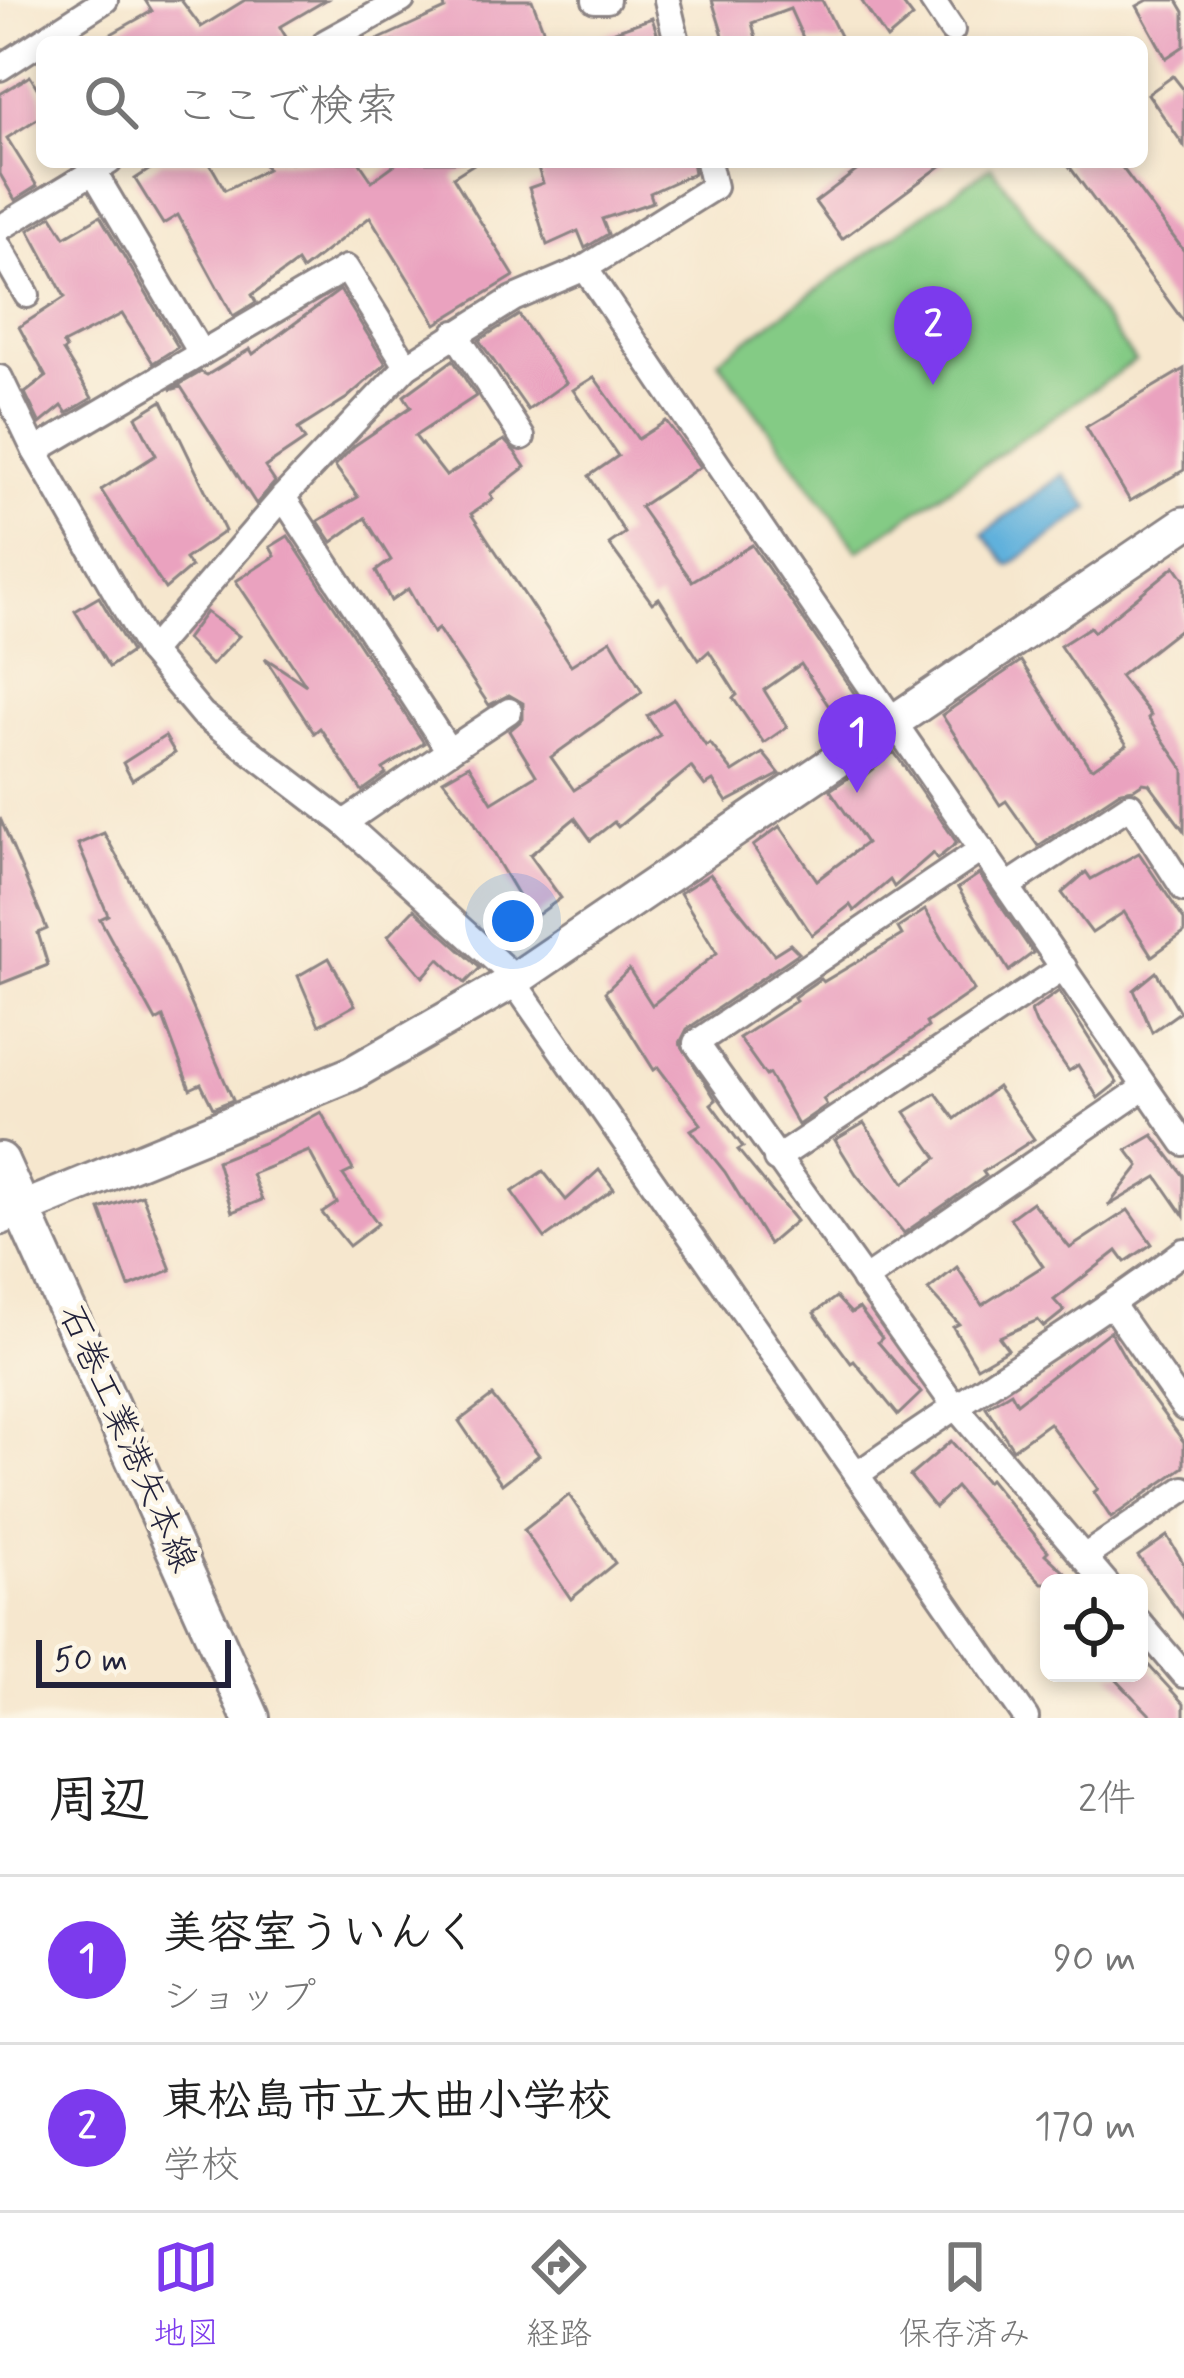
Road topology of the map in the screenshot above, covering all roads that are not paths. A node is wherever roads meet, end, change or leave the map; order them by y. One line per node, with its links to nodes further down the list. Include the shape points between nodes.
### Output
1 (105, 0): 8 (street)
2 (403, 0): 9 (street)
3 (596, 0): 4 (street)
4 (608, 0)
5 (667, 0): 10 (street)
6 (932, 0): 7 (street)
7 (952, 30)
8 (49, 36)
9 (337, 36)
10 (676, 36)
11 (36, 45): 12 (street)
12 (0, 68)
13 (98, 168): 16 (street)
14 (102, 168): 21 (street)
15 (709, 168): 18 (street, via 714,187)
16 (0, 228)
17 (0, 248): 19 (street)
18 (585, 268): 20 (street); 30 (street)
19 (27, 295)
20 (455, 333): 22 (street); 24 (street)
21 (201, 353): 22 (street, via 346,268); 25 (street)
22 (407, 366): 26 (street)
23 (0, 378): 25 (street)
24 (522, 437)
25 (35, 452): 28 (street)
26 (283, 496): 28 (street); 31 (street)
27 (1184, 524): 30 (street)
28 (150, 652): 32 (street, via 202,714)
29 (509, 711): 31 (street)
30 (891, 723): 33 (street); 37 (street)
31 (448, 751): 32 (street)
32 (344, 824): 37 (street)
33 (982, 849): 34 (street); 40 (street, via 696,1043)
34 (1009, 885): 35 (street, via 1130,805); 36 (street)
35 (1184, 889)
36 (1064, 967): 38 (street); 40 (street)
37 (513, 981): 42 (street, via 351,1074); 48 (street)
38 (1145, 1087): 39 (street); 44 (street)
39 (1184, 1143)
40 (776, 1159): 44 (street)
41 (0, 1161): 42 (main road, 石巻工業港矢本線)
42 (11, 1214): 54 (main road, 石巻工業港矢本線)
43 (1184, 1251): 45 (street)
44 (864, 1280): 46 (street)
45 (1112, 1305): 46 (street); 47 (street)
46 (954, 1405): 48 (street); 50 (street)
47 (1184, 1408)
48 (858, 1474): 55 (street)
49 (1184, 1489): 50 (street)
50 (1084, 1557): 51 (street)
51 (1098, 1574)
52 (1148, 1633): 53 (street)
53 (1184, 1675)
54 (251, 1718)
55 (1026, 1718)

